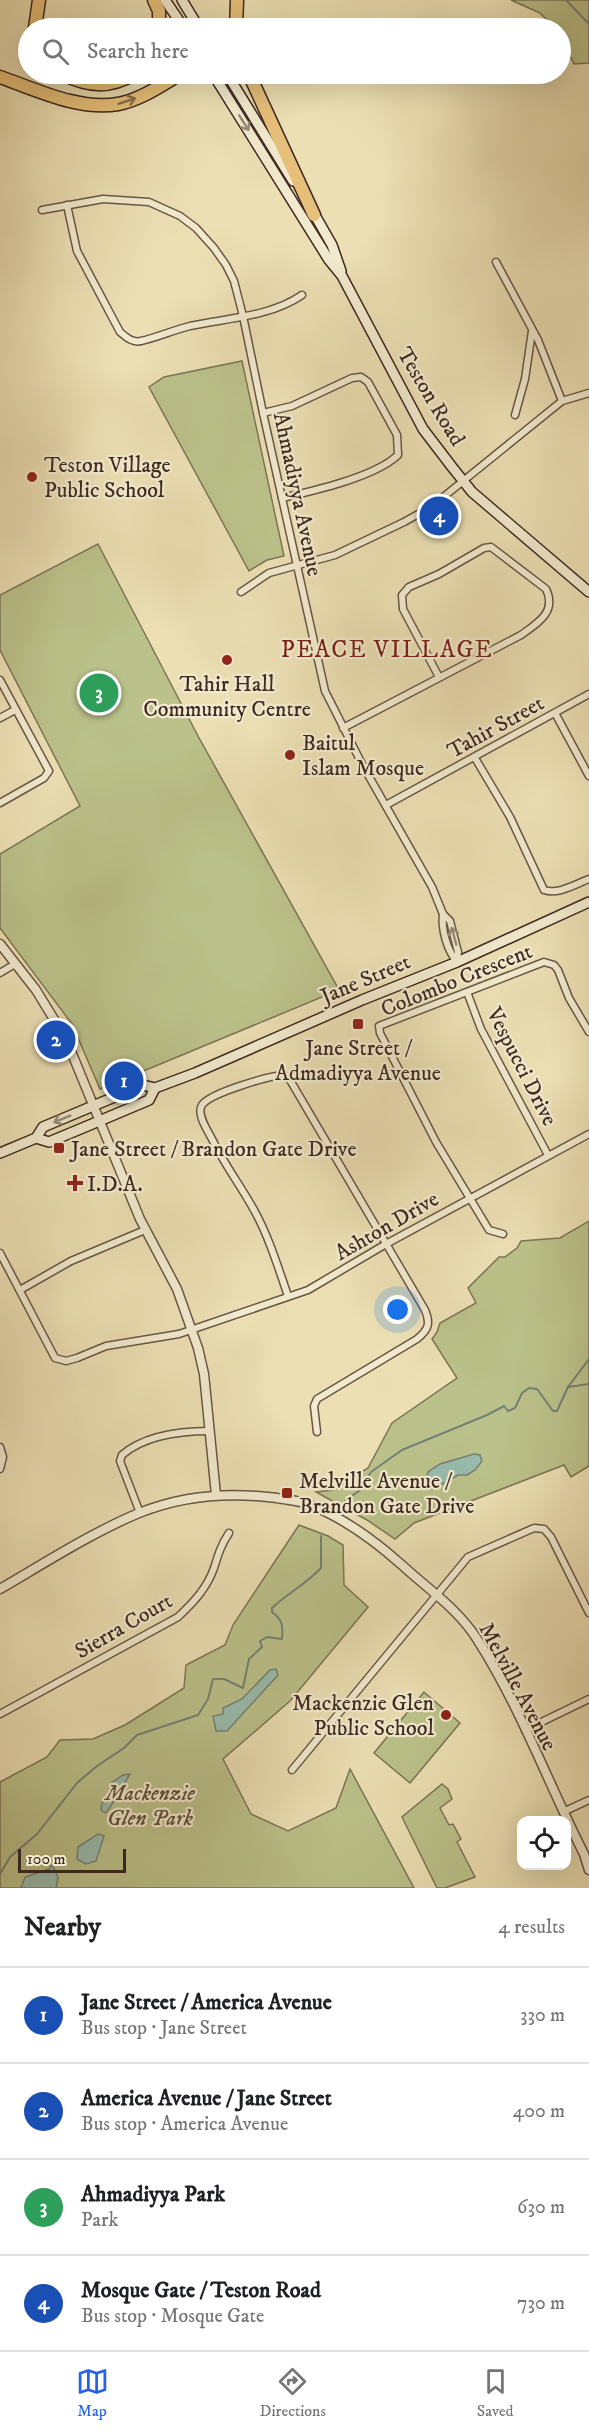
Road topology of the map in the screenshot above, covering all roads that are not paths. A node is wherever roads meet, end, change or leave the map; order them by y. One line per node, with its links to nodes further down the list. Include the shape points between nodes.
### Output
1 (39, 0): 6 (highway)
2 (154, 0): 7 (highway)
3 (165, 0): 8 (main road)
4 (182, 0): 9 (main road)
5 (237, 0): 10 (highway)
6 (35, 18)
7 (159, 18)
8 (177, 18)
9 (193, 18)
10 (236, 18)
11 (0, 77): 12 (highway, one-way to 12)
12 (18, 83)
13 (21, 84): 16 (highway, one-way to 16, via 70,100 105,106 130,101)
14 (87, 84): 15 (highway)
15 (109, 84)
16 (161, 84)
17 (219, 84): 24 (main road, Teston Road, one-way to 24)
18 (232, 84): 22 (main road, Teston Road)
19 (254, 84): 22 (highway)
20 (67, 205): 21 (street, Ahmadiyya Avenue); 26 (street, Ahmadiyya Avenue, via 103,199 136,200 180,216 196,228 226,265); 26 (street, via 77,251 125,337 141,341)
21 (42, 210)
22 (314, 215): 24 (main road, Teston Road, via 332,245)
23 (496, 262): 27 (street)
24 (342, 276): 32 (main road, Teston Road, via 423,429)
25 (302, 295): 26 (street, via 290,303)
26 (243, 316): 30 (street, Ahmadiyya Avenue)
27 (532, 329): 29 (street); 31 (street)
28 (589, 393): 29 (street)
29 (562, 401): 32 (street)
30 (262, 413): 33 (street, Ahmadiyya Avenue); 33 (street, via 292,406 362,377 399,443 395,458 373,469 319,490)
31 (515, 415)
32 (463, 480): 34 (street, via 431,507 405,522 335,555); 36 (main road, Teston Road)
33 (282, 498): 34 (street, Ahmadiyya Avenue)
34 (297, 565): 35 (street, via 269,573); 43 (street, Ahmadiyya Avenue, via 325,691)
35 (241, 592)
36 (589, 592)
37 (438, 677): 37 (street, via 521,635 550,608 546,589 491,548 484,548 409,587 402,595 403,609); 43 (street)
38 (0, 680): 40 (street)
39 (589, 694): 41 (street, Tahir Street)
40 (15, 710): 42 (street); 46 (street, via 49,771 44,778)
41 (555, 713): 44 (street, Tahir Street); 45 (street)
42 (0, 718)
43 (343, 728): 47 (street, Ahmadiyya Avenue)
44 (475, 758): 47 (street, Tahir Street); 48 (street, via 510,817 544,890 550,892)
45 (589, 776)
46 (0, 803)
47 (386, 805): 51 (street, Ahmadiyya Avenue, via 450,921)
48 (589, 879)
49 (589, 902): 51 (main road, Jane Street)
50 (0, 944): 52 (street)
51 (457, 962): 56 (main road, Jane Street)
52 (15, 964): 53 (street); 57 (street, via 62,1032)
53 (0, 974)
54 (467, 992): 55 (street, Colombo Crescent, via 535,964 549,963 558,970); 62 (street, Vespucci Drive, via 481,1029); 63 (street, Colombo Crescent, via 380,1026 380,1033 436,1143)
55 (589, 1032)
56 (155, 1088): 57 (main road, Jane Street, via 143,1085); 58 (main road, Jane Street, via 149,1100)
57 (93, 1107): 58 (street); 60 (main road, Jane Street, one-way to 60, via 42,1127)
58 (98, 1121): 60 (main road, Jane Street, via 49,1142); 64 (street)
59 (589, 1134): 62 (street, Ashton Drive)
60 (36, 1138): 61 (main road, Jane Street)
61 (0, 1152)
62 (548, 1155): 63 (street, Ashton Drive)
63 (471, 1198): 65 (street, via 489,1230); 66 (street, Ashton Drive)
64 (146, 1230): 68 (street, via 71,1261); 70 (street, via 177,1288)
65 (503, 1234)
66 (386, 1244): 69 (street, Ashton Drive, via 323,1282); 69 (street, via 284,1075 269,1076 210,1099 201,1109 204,1125 262,1227); 72 (street, via 425,1310 428,1327 417,1338 316,1399)
67 (0, 1253): 68 (street)
68 (20, 1290): 70 (street, Ashton Drive, via 55,1358 61,1361 77,1359 106,1346)
69 (288, 1296): 70 (street, Ashton Drive)
70 (192, 1329): 71 (street, via 204,1374)
71 (210, 1431): 75 (street); 76 (street, via 170,1434 122,1455 120,1461)
72 (317, 1432)
73 (0, 1447): 74 (street)
74 (0, 1469)
75 (216, 1495): 76 (street, Melville Avenue); 79 (street, Melville Avenue, via 302,1502 326,1512 375,1543)
76 (140, 1513): 78 (street, Melville Avenue)
77 (228, 1533): 82 (street, Sierra Court, via 197,1599 178,1617)
78 (0, 1589)
79 (438, 1595): 80 (street, via 468,1557 534,1528 544,1529); 83 (street, Melville Avenue, via 476,1637); 84 (street)
80 (589, 1613)
81 (589, 1699): 83 (street)
82 (0, 1714)
83 (525, 1730): 86 (street, Melville Avenue)
84 (292, 1770)
85 (589, 1800): 86 (street)
86 (563, 1812): 87 (street, Melville Avenue)
87 (587, 1856): 88 (street, Melville Avenue)
88 (589, 1870)

